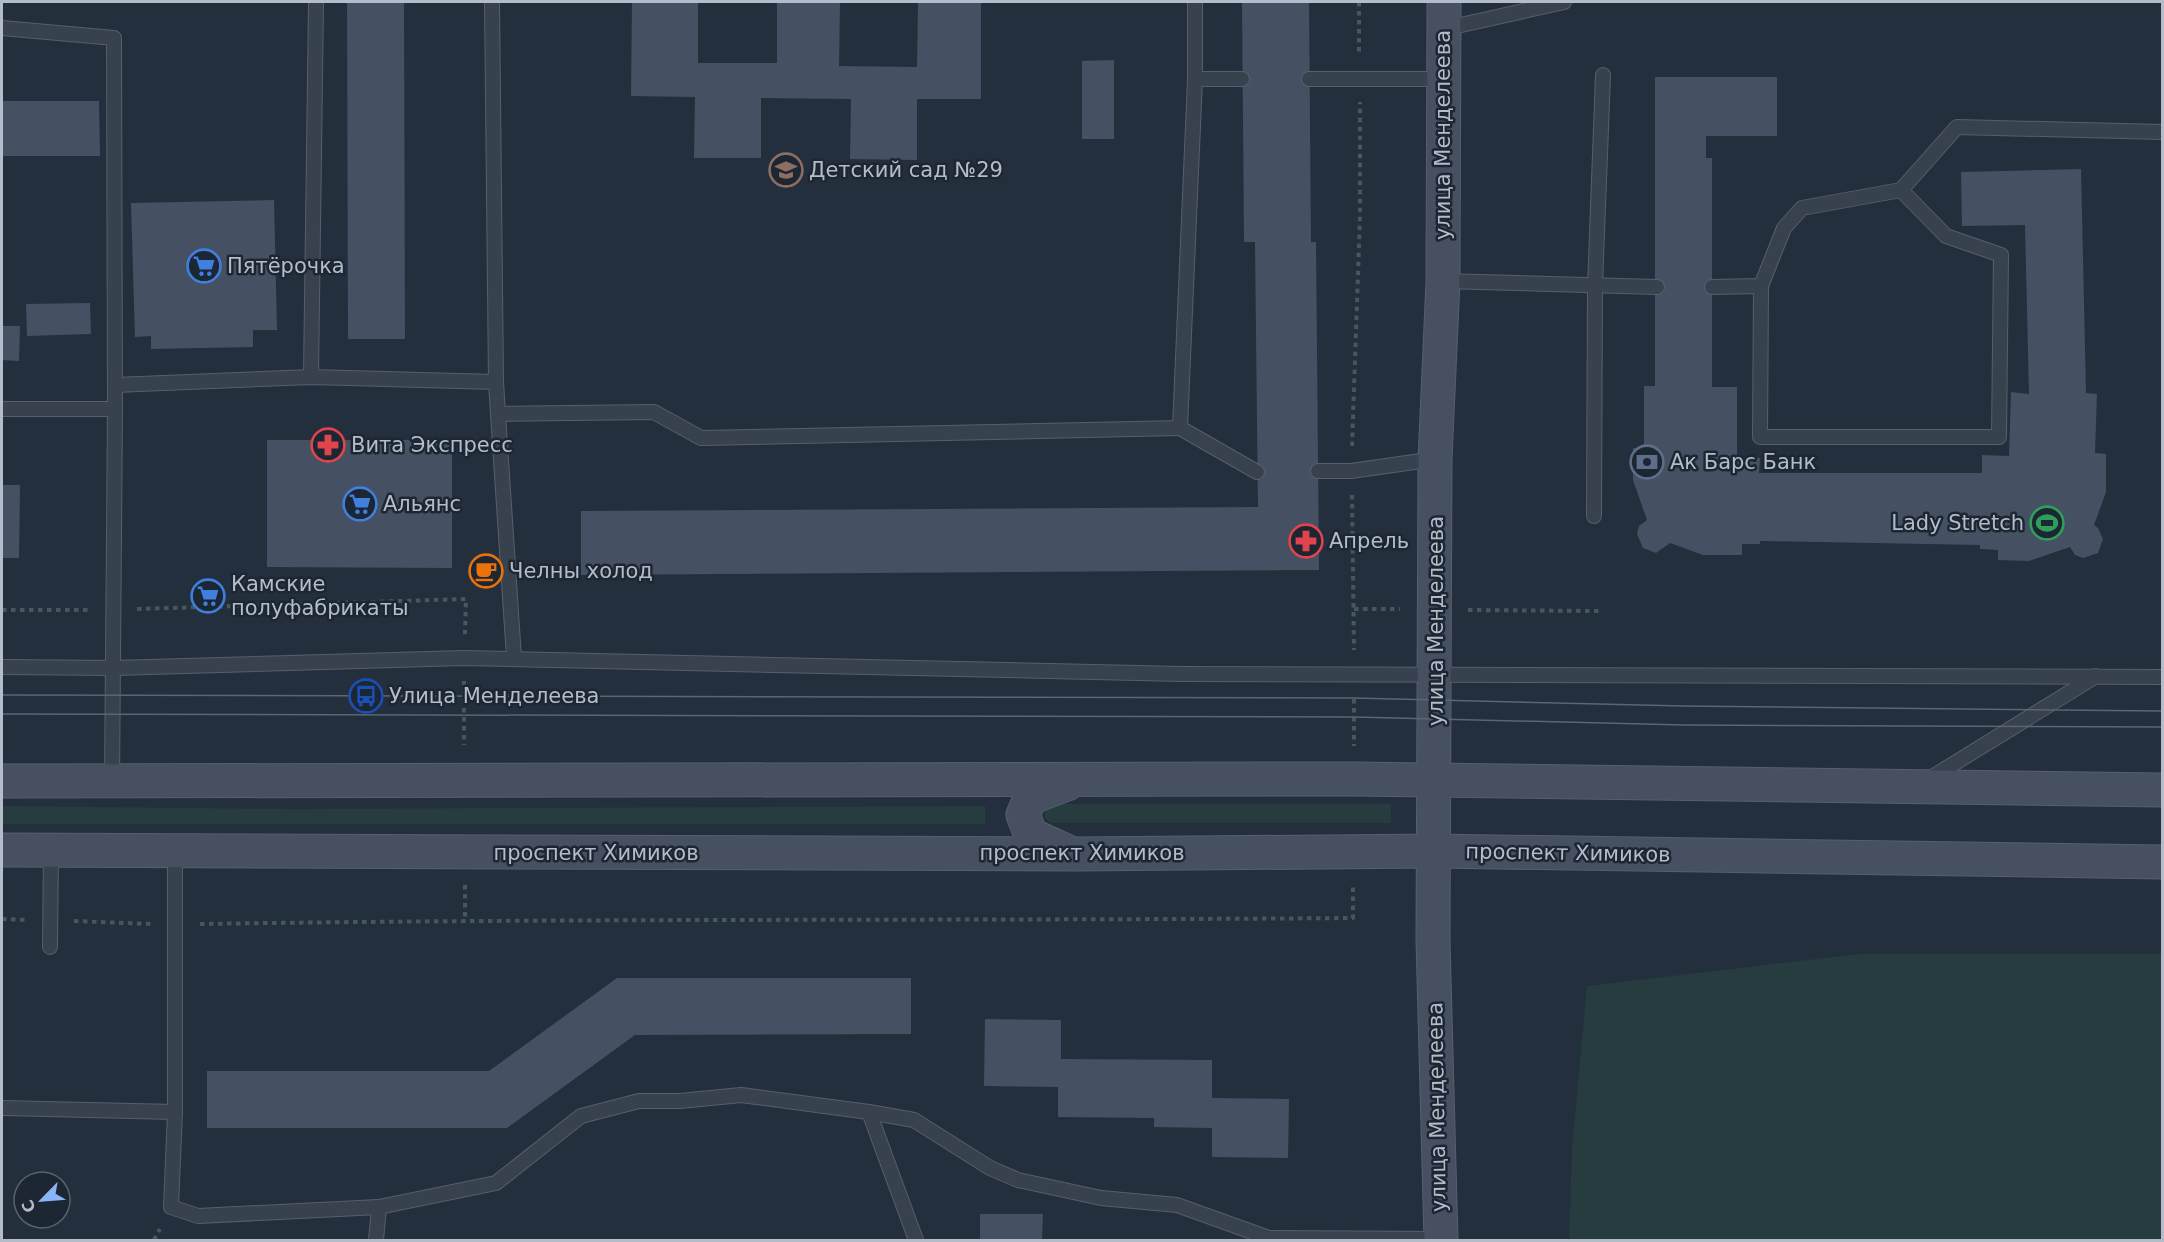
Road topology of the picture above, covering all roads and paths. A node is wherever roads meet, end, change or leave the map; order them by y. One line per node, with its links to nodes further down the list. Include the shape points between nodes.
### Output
1 (316, 2): 21 (lane)
2 (492, 2): 22 (lane)
3 (1195, 2): 9 (lane)
4 (1359, 2): 12 (path)
5 (1564, 2): 6 (lane)
6 (1443, 15): 13 (main road, улица Менделеева)
7 (2, 28): 23 (lane, via 114,38)
8 (1603, 75): 17 (lane)
9 (1195, 79): 10 (lane); 27 (lane)
10 (1242, 79)
11 (1309, 79): 12 (lane)
12 (1359, 79): 13 (lane); 30 (path, via 1360,217)
13 (1444, 79): 16 (main road, улица Менделеева)
14 (2163, 132): 15 (lane, via 1957,127)
15 (1901, 190): 18 (lane, via 1802,208 1784,228); 18 (lane, via 1946,236 2001,255 1999,437 1760,437)
16 (1443, 281): 17 (lane); 28 (main road, улица Менделеева)
17 (1595, 285): 20 (lane); 32 (lane)
18 (1761, 286): 19 (lane)
19 (1712, 287)
20 (1657, 288)
21 (311, 377): 22 (lane); 23 (lane)
22 (496, 382): 26 (lane)
23 (115, 386): 25 (lane)
24 (2, 409): 25 (lane)
25 (115, 409): 36 (lane)
26 (498, 414): 27 (lane, via 654,412 701,438); 39 (lane)
27 (1180, 428): 31 (lane)
28 (1435, 459): 30 (lane); 37 (main road, улица Менделеева)
29 (1318, 471): 30 (lane)
30 (1352, 471): 34 (path)
31 (1257, 472)
32 (1594, 516)
33 (466, 599): 36 (path)
34 (1354, 609): 37 (path); 43 (path)
35 (2, 610): 36 (path)
36 (115, 610): 41 (lane)
37 (1436, 610): 38 (path); 42 (main road, улица Менделеева)
38 (1599, 611)
39 (514, 658): 41 (lane); 43 (lane, via 1182,674)
40 (2, 667): 41 (lane)
41 (114, 668): 50 (lane)
42 (1436, 673): 43 (lane); 44 (lane); 48 (main road, улица Менделеева)
43 (1354, 674): 46 (path)
44 (2096, 676): 45 (lane); 51 (lane)
45 (2163, 676)
46 (1354, 717)
47 (1089, 778): 48 (main road); 50 (main road); 57 (main road, via 1043,791 1030,798 1023,811 1023,821 1035,838)
48 (1435, 780): 51 (main road); 56 (main road, улица Менделеева)
49 (2, 782): 50 (main road)
50 (112, 782)
51 (1920, 785): 52 (main road)
52 (2163, 790)
53 (2, 850): 54 (main road, проспект Химиков)
54 (51, 850): 55 (main road, проспект Химиков); 61 (lane)
55 (175, 851): 57 (main road, проспект Химиков); 62 (lane)
56 (1434, 851): 57 (main road, проспект Химиков); 58 (main road, проспект Химиков); 71 (main road, улица Менделеева)
57 (1077, 855)
58 (2163, 861)
59 (1353, 918): 62 (path)
60 (2, 920): 61 (path)
61 (51, 920): 62 (path); 63 (lane)
62 (175, 924): 65 (lane)
63 (50, 947)
64 (2, 1108): 65 (lane)
65 (175, 1112): 67 (lane, via 171,1207 198,1216)
66 (869, 1112): 67 (lane, via 741,1095 639,1101 581,1116 496,1183); 68 (lane, via 914,1120 990,1168 1018,1180 1101,1198 1177,1205); 70 (lane)
67 (379, 1207): 69 (lane)
68 (1269, 1239): 71 (lane)
69 (376, 1240)
70 (916, 1240)
71 (1441, 1240)

